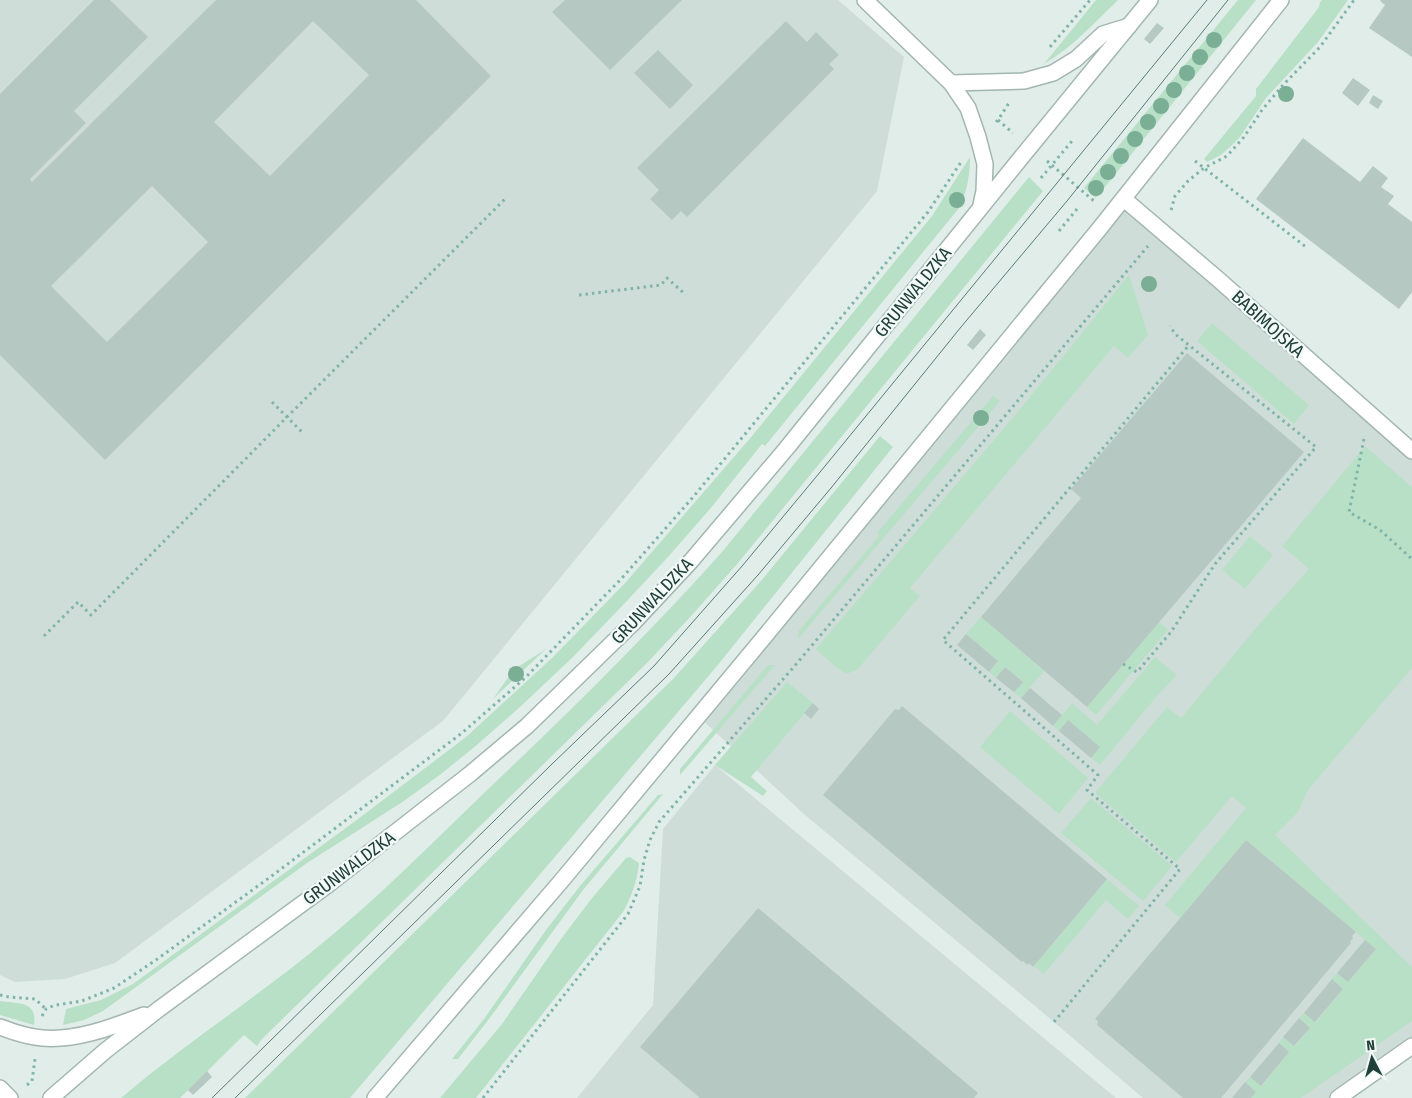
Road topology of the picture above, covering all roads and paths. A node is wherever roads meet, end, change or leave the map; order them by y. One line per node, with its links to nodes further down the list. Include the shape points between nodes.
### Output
1 (865, 0): 8 (street)
2 (1090, 0): 7 (path)
3 (1150, 0): 6 (street, GRUNWALDZKA)
4 (1281, 0): 18 (street)
5 (1354, 0): 15 (path, via 1320,47 1262,110 1244,138 1227,156)
6 (1129, 26): 8 (street, via 1103,34 1076,59 1053,73 1024,81); 11 (street, GRUNWALDZKA)
7 (1046, 53)
8 (951, 83): 19 (street, via 968,108 985,164)
9 (998, 120): 11 (path)
10 (1072, 141): 14 (path)
11 (1030, 146): 14 (path); 19 (street, GRUNWALDZKA)
12 (964, 157): 40 (path, via 928,212 700,489 622,578 524,678 462,733 149,965 114,988 82,1001)
13 (1195, 161): 15 (path)
14 (1052, 165): 16 (path); 22 (path)
15 (1204, 168): 21 (path, via 1175,196); 25 (path)
16 (1041, 178)
17 (506, 198): 32 (path)
18 (1124, 199): 22 (street); 31 (street, BABIMOJSKA)
19 (981, 206): 39 (street, GRUNWALDZKA, via 786,449 690,561 583,672 527,726 437,801)
20 (1076, 209): 23 (path)
21 (1169, 214)
22 (1110, 216): 48 (street, via 765,636)
23 (1059, 230)
24 (1147, 247): 49 (path, via 659,822 648,846 640,886 628,914)
25 (1306, 247)
26 (579, 295): 27 (path, via 661,285 667,278)
27 (686, 295)
28 (1170, 326): 29 (path)
29 (1189, 345): 37 (path, via 1316,448 1215,564 1171,632 1136,672); 42 (path, via 943,640 1098,775 1087,790 1180,868)
30 (272, 402): 32 (path)
31 (1370, 413): 34 (street, BABIMOJSKA); 35 (path, via 1349,512 1380,530)
32 (287, 417): 33 (path); 36 (path, via 91,615 78,602)
33 (303, 433)
34 (1412, 451)
35 (1412, 559)
36 (44, 636)
37 (1123, 664)
38 (0, 995): 40 (path, via 35,999)
39 (159, 1008): 43 (street, via 106,1029 61,1038 38,1038); 47 (street, GRUNWALDZKA)
40 (46, 1009): 41 (path)
41 (41, 1018)
42 (1054, 1022)
43 (0, 1027)
44 (1412, 1046): 50 (street)
45 (0, 1088): 46 (street)
46 (10, 1098)
47 (51, 1098)
48 (375, 1098)
49 (483, 1098)
50 (1338, 1098)

